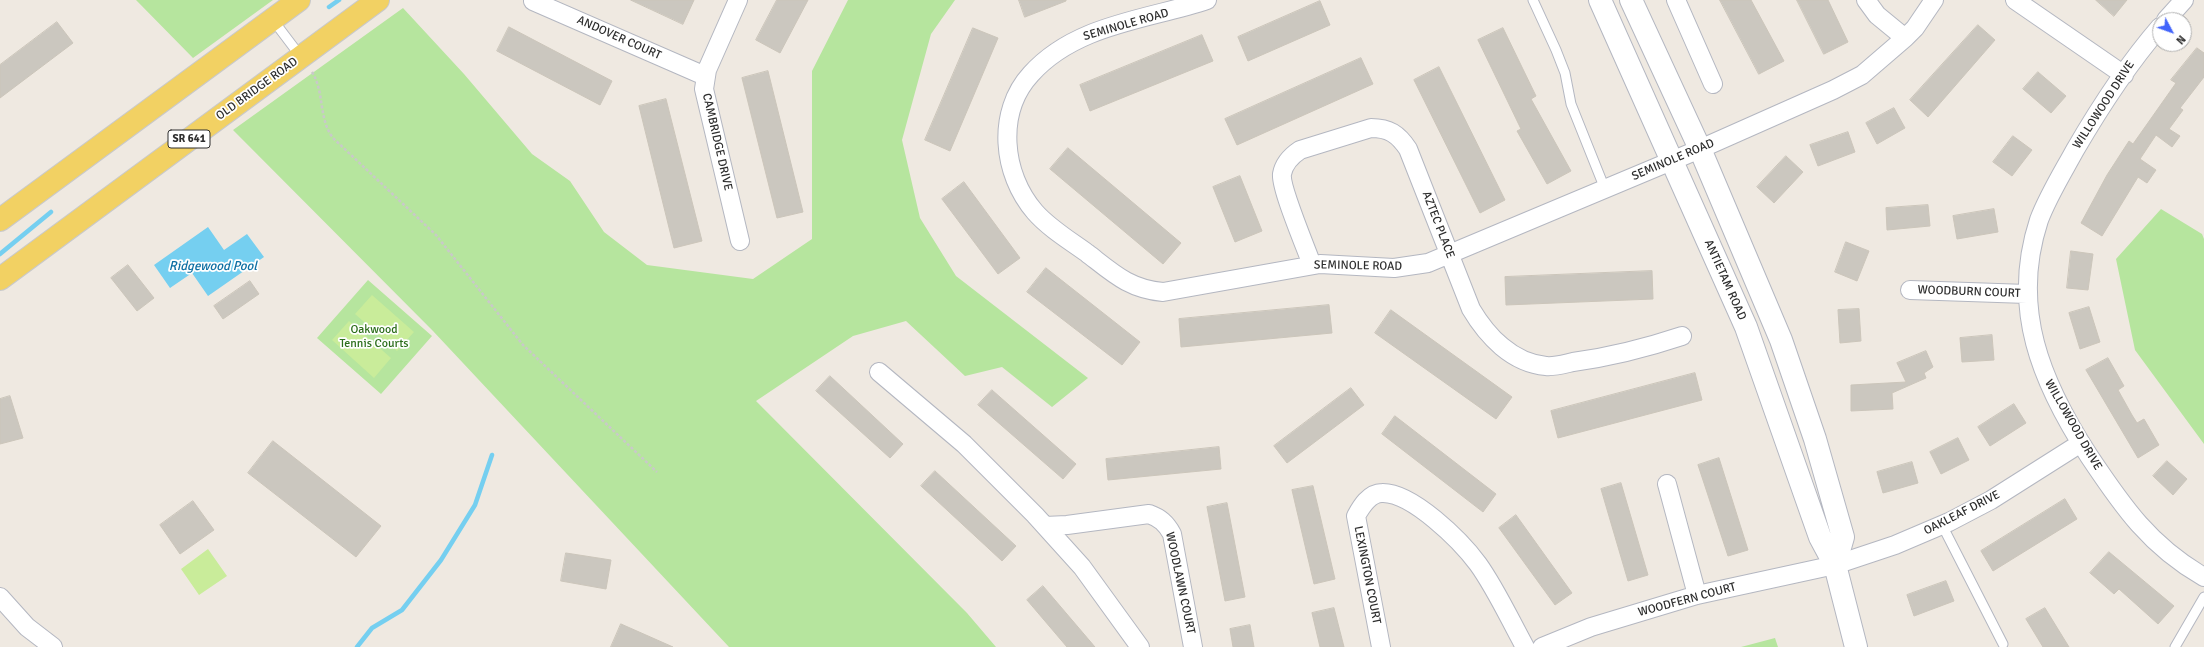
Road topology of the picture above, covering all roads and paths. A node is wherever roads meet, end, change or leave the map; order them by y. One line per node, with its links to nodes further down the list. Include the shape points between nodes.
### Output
1 (299, 0): 15 (main road)
2 (378, 0): 18 (main road, OLD BRIDGE ROAD / SR 641)
3 (738, 0): 20 (street, CAMBRIDGE DRIVE)
4 (1207, 0): 28 (street, SEMINOLE ROAD, via 1092,32 1049,56 1020,88 1012,107 1007,142 1014,178 1023,196 1046,223 1123,281 1147,291 1163,292)
5 (1534, 0): 24 (lane, via 1565,73 1571,104)
6 (1600, 0): 23 (street, ANTIETAM ROAD)
7 (1631, 0): 22 (street)
8 (1676, 0): 21 (street)
9 (1866, 0): 16 (street, via 1877,15)
10 (1934, 0): 16 (street, SEMINOLE ROAD)
11 (2015, 0): 19 (street)
12 (2184, 0): 14 (street)
13 (532, 1): 20 (street, ANDOVER COURT)
14 (2173, 12)
15 (273, 19): 18 (lane); 25 (main road)
16 (1905, 38): 22 (street, SEMINOLE ROAD, via 1862,75)
17 (2152, 38): 19 (street, WILLOWOOD DRIVE)
18 (301, 57): 29 (main road, OLD BRIDGE ROAD / SR 641); 35 (path, via 318,83 323,120 333,138 436,235 523,345)
19 (2124, 75): 31 (street, WILLOWOOD DRIVE, via 2087,130 2040,218 2032,245)
20 (705, 76): 26 (street, CAMBRIDGE DRIVE, via 704,89)
21 (1713, 84)
22 (1700, 149): 23 (street, SEMINOLE ROAD); 39 (street, via 1781,340 1815,439 1843,537)
23 (1670, 160): 24 (street, SEMINOLE ROAD); 39 (street, ANTIETAM ROAD, via 1746,327 1820,538)
24 (1606, 189): 27 (street, SEMINOLE ROAD)
25 (0, 220)
26 (740, 241)
27 (1449, 255): 28 (street, SEMINOLE ROAD, via 1413,267); 28 (street, AZTEC PLACE, via 1408,149 1391,131 1371,128 1300,150 1285,164 1282,182); 32 (street, AZTEC PLACE, via 1471,309 1481,326 1494,341 1527,361 1546,366 1592,360)
28 (1312, 265)
29 (0, 279)
30 (1910, 290): 31 (street, WOODBURN COURT)
31 (2027, 294): 34 (street, WILLOWOOD DRIVE, via 2030,324 2043,373)
32 (1682, 336)
33 (878, 372): 38 (street, via 964,444)
34 (2081, 444): 37 (street, OAKLEAF DRIVE, via 1991,500); 40 (street, WILLOWOOD DRIVE, via 2137,524 2163,550)
35 (657, 472)
36 (1666, 484): 41 (street)
37 (1942, 525): 39 (street, OAKLEAF DRIVE, via 1895,545); 44 (lane)
38 (1045, 526): 46 (street, via 1082,567); 47 (street, WOODLAWN COURT, via 1149,514 1158,517 1172,534)
39 (1835, 565): 41 (street, WOODFERN COURT); 51 (street, ANTIETAM ROAD)
40 (2204, 577)
41 (1697, 595): 50 (street, WOODFERN COURT, via 1591,628)
42 (0, 597): 45 (street, via 26,627)
43 (2204, 597): 52 (lane)
44 (2003, 644)
45 (53, 647)
46 (1140, 647)
47 (1193, 647)
48 (1381, 647): 49 (street, LEXINGTON COURT, via 1356,516 1361,506 1381,492 1411,503 1437,522 1461,545 1478,564)
49 (1525, 647)
50 (1542, 647)
51 (1856, 647)
52 (2175, 647)

